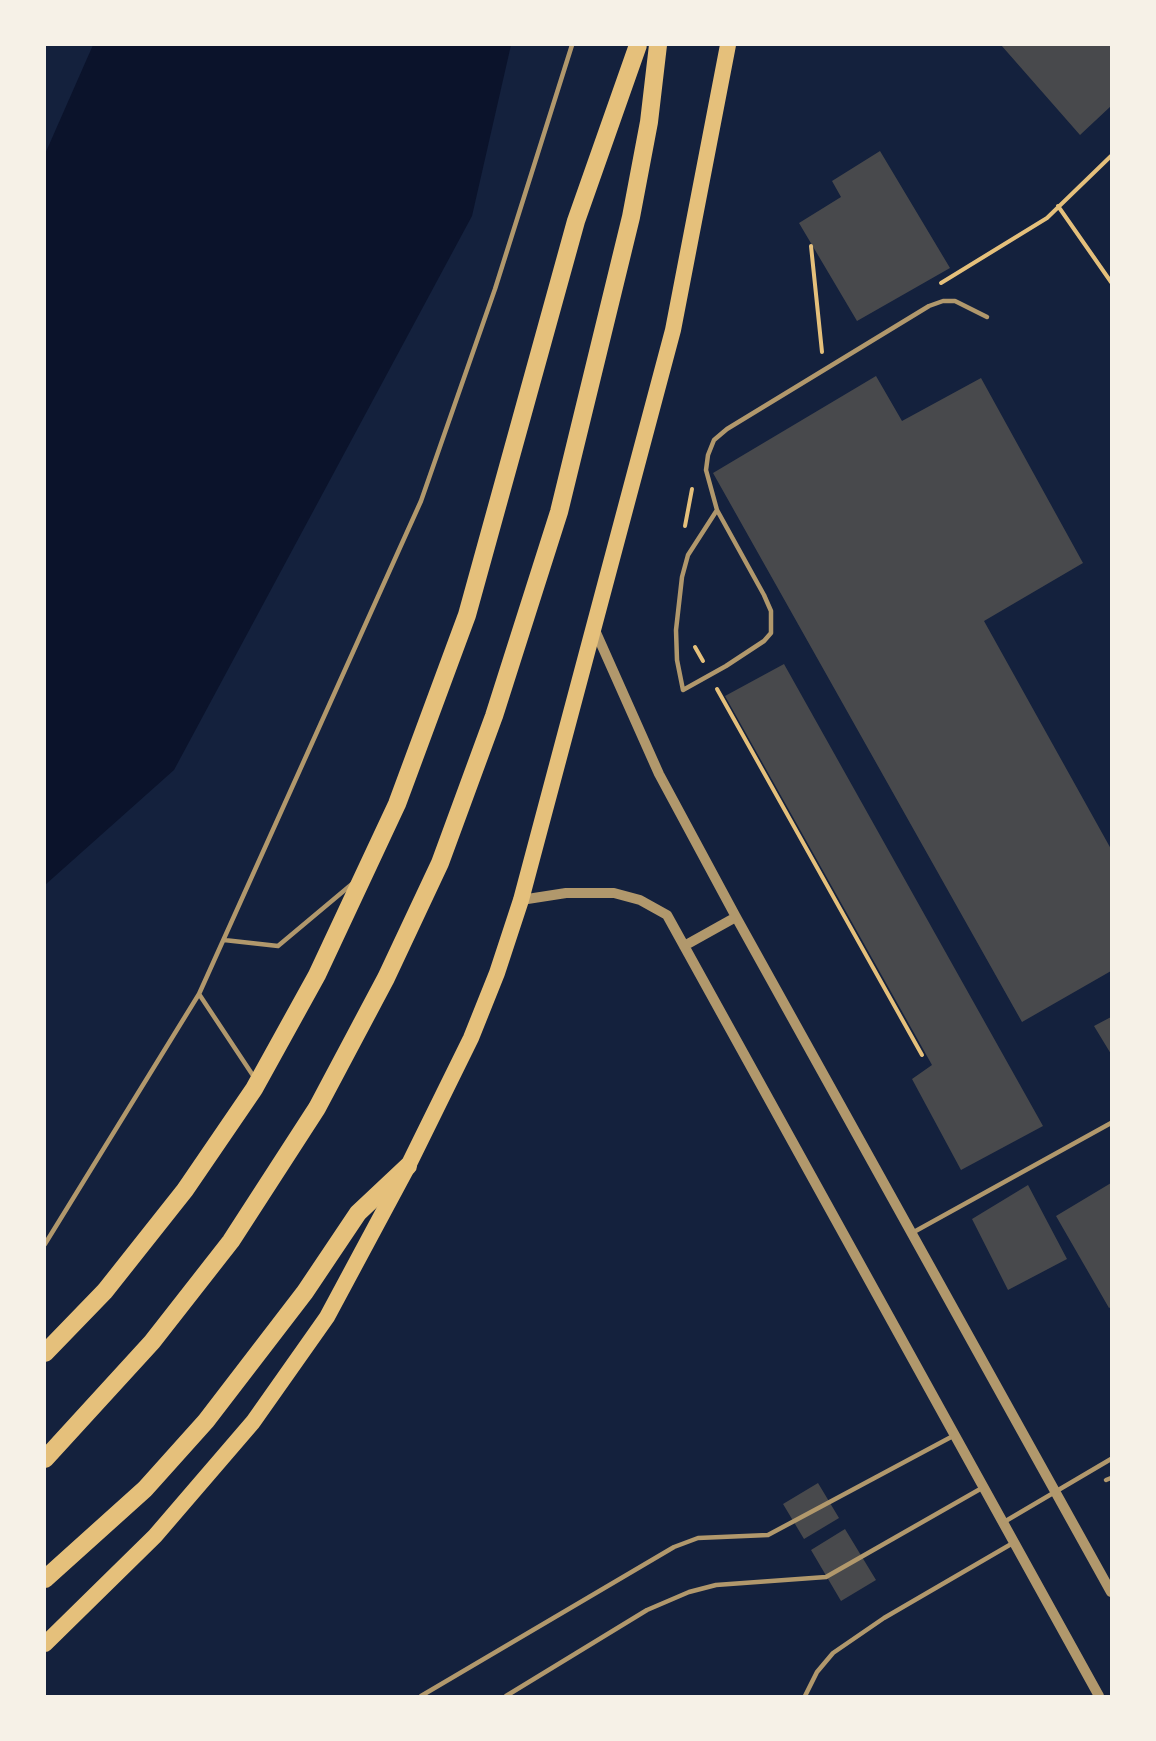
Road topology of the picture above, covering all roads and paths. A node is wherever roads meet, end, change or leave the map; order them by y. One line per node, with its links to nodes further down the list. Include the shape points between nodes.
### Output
1 (572, 45): 21 (lane, via 495,289 421,501)
2 (638, 45): 18 (highway, via 576,221 467,615 397,804)
3 (658, 45): 32 (highway, via 649,122 631,217 559,512 494,716 441,863 317,1108 231,1241 152,1342)
4 (728, 45): 16 (highway, via 673,330)
5 (1111, 156): 6 (path)
6 (1058, 206): 8 (path); 9 (path, via 1047,218)
7 (811, 246): 11 (path, via 822,355 827,352)
8 (1111, 282)
9 (937, 285)
10 (987, 317): 13 (lane, via 955,301 929,306 728,429 714,440 708,454 706,470)
11 (817, 358)
12 (694, 477): 14 (path)
13 (717, 510): 15 (lane, via 688,555); 17 (lane, via 764,595 773,623 764,640)
14 (683, 534)
15 (677, 614): 17 (path); 17 (lane, via 677,660 683,690)
16 (594, 627): 19 (highway); 20 (street, via 659,774)
17 (710, 675): 24 (path)
18 (364, 875): 21 (lane, via 278,946); 25 (highway, via 317,975)
19 (521, 900): 22 (street, via 566,893 628,895 667,915); 27 (highway, via 471,1038)
20 (736, 918): 22 (street); 28 (street)
21 (224, 940): 23 (lane)
22 (684, 946): 31 (street)
23 (199, 994): 25 (lane); 29 (lane)
24 (922, 1055)
25 (257, 1083): 30 (highway, via 185,1190 105,1291)
26 (1111, 1123): 28 (lane)
27 (408, 1166): 38 (highway, via 358,1214 305,1293 206,1421 145,1489); 40 (highway, via 327,1317 253,1422 155,1536)
28 (912, 1233): 35 (street)
29 (45, 1244)
30 (45, 1353)
31 (956, 1435): 34 (street); 41 (lane, via 768,1535 698,1538 674,1547)
32 (45, 1459)
33 (1111, 1459): 35 (lane)
34 (984, 1486): 36 (street); 42 (lane, via 826,1577 716,1585 647,1610)
35 (1056, 1492): 36 (lane); 39 (street)
36 (1004, 1522): 37 (street)
37 (1015, 1542): 43 (lane, via 884,1618 833,1653 816,1672); 44 (street)
38 (45, 1579)
39 (1111, 1592)
40 (45, 1644)
41 (421, 1696)
42 (506, 1696)
43 (805, 1696)
44 (1099, 1696)

